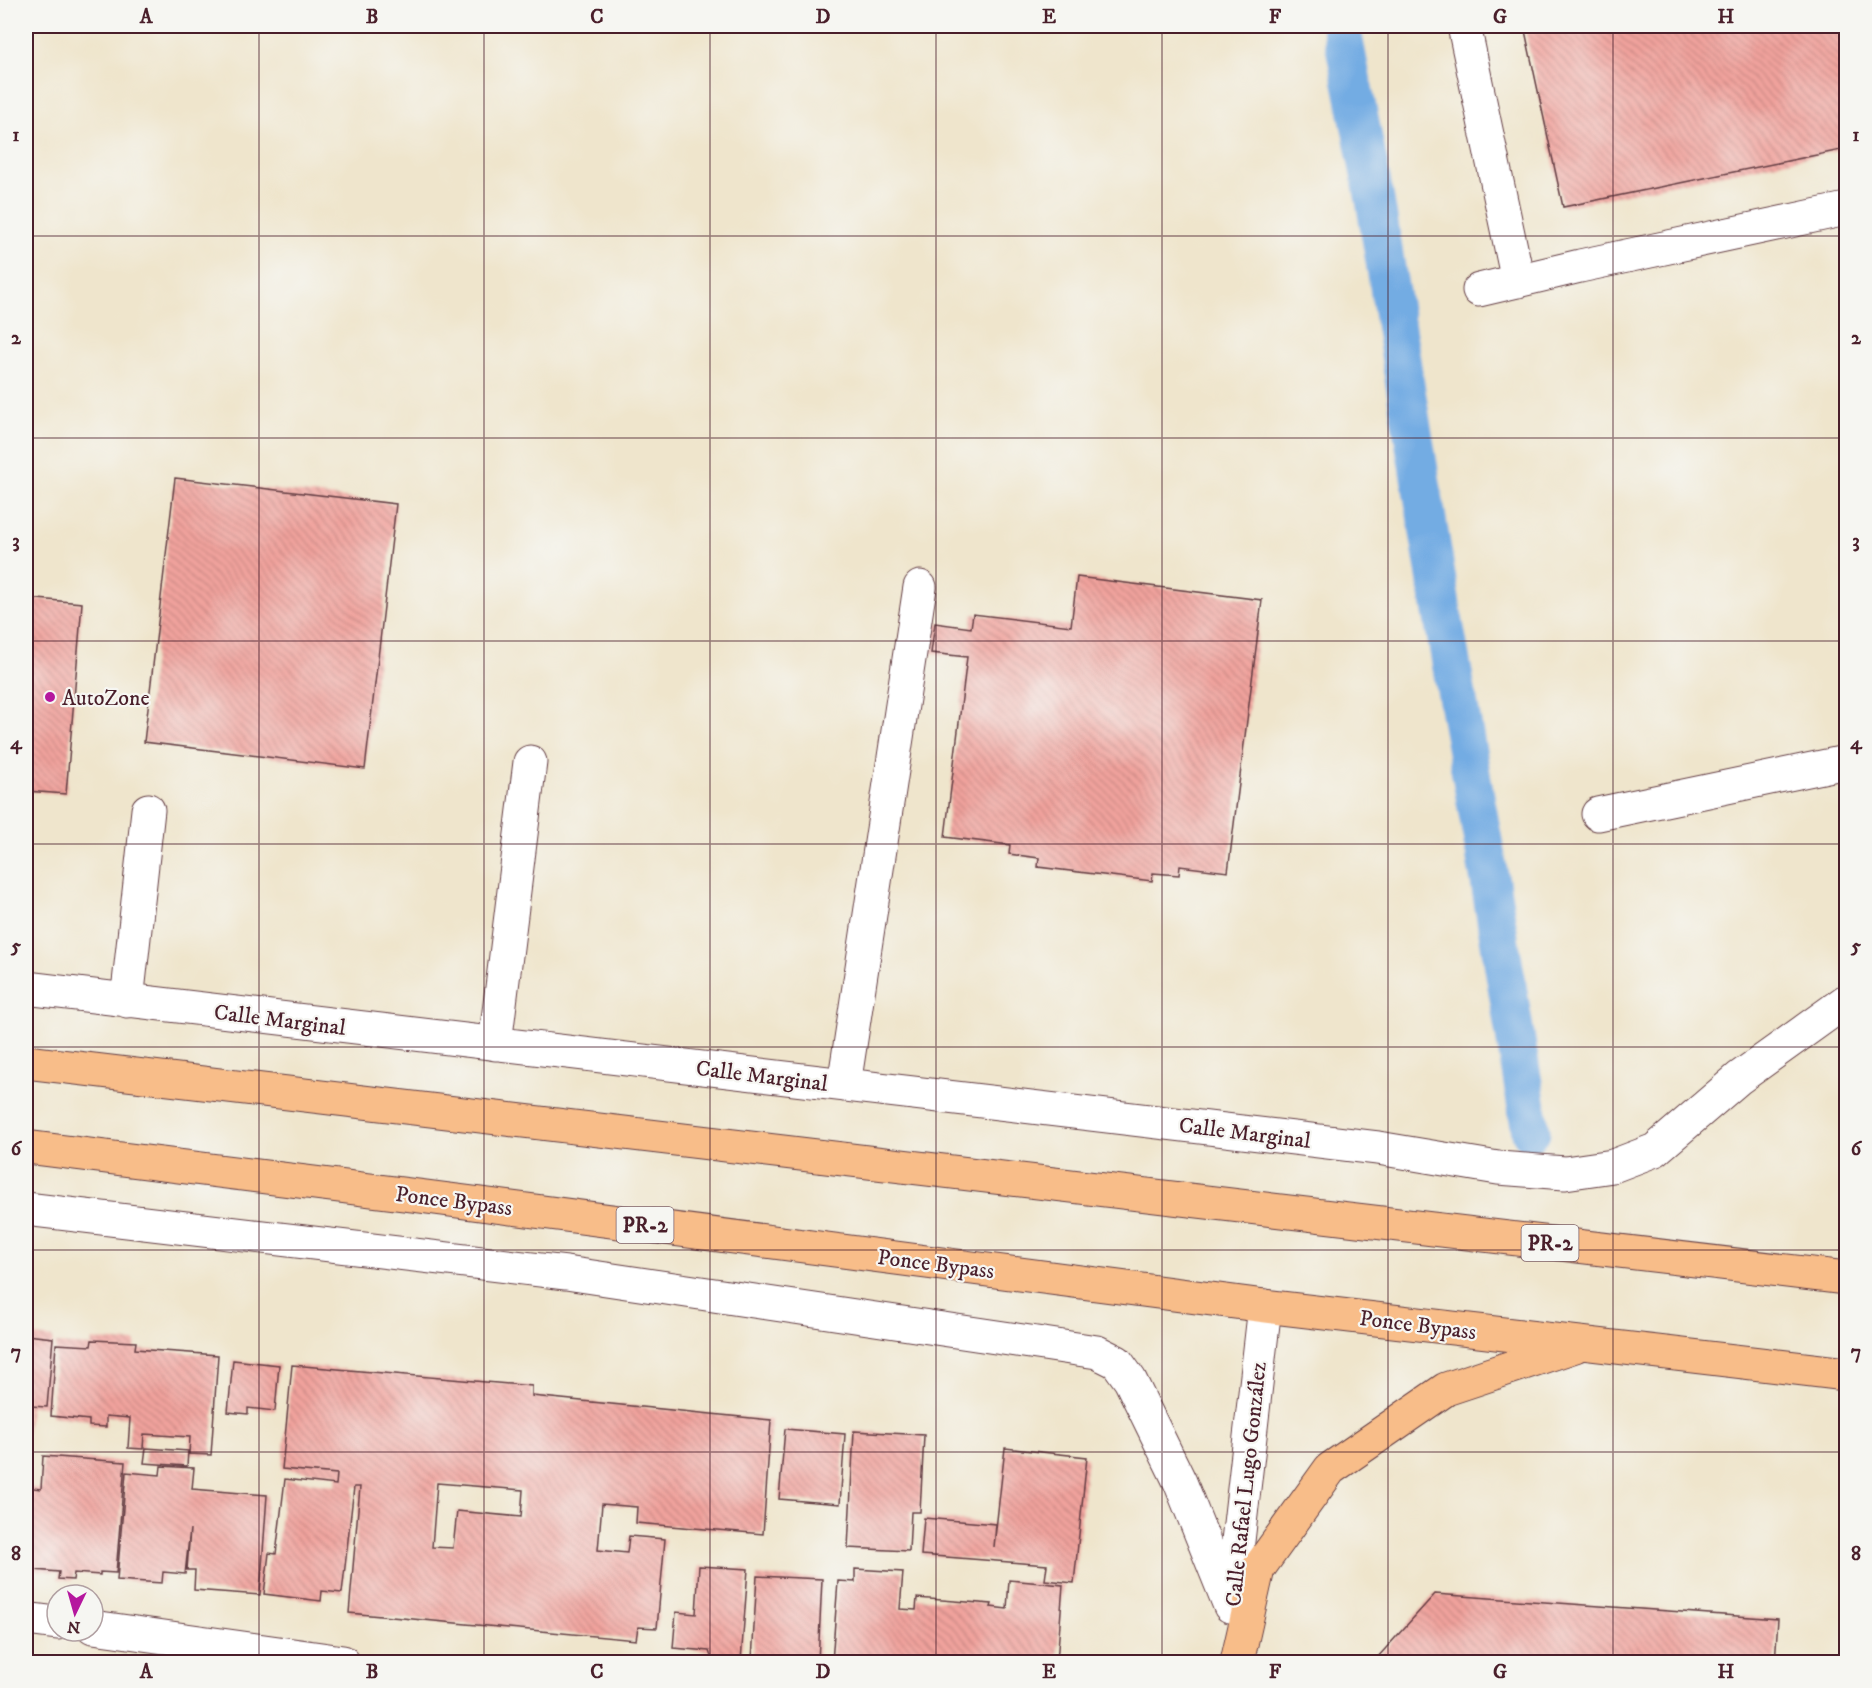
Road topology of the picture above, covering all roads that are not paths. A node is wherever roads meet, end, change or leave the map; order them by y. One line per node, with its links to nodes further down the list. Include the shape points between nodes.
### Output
1 (1464, 26): 3 (street)
2 (1846, 209): 3 (street)
3 (1518, 281): 4 (street)
4 (1479, 290)
5 (920, 587): 15 (street)
6 (530, 762): 13 (street)
7 (1846, 762): 9 (street)
8 (148, 810): 11 (street)
9 (1598, 814)
10 (26, 988): 11 (street, Calle Marginal)
11 (127, 1000): 13 (street, Calle Marginal)
12 (1846, 1001): 15 (street, Calle Marginal, via 1739,1078 1655,1150 1613,1166 1565,1173 1498,1168 1378,1148)
13 (495, 1044): 15 (street, Calle Marginal)
14 (26, 1062): 18 (highway, PR-2)
15 (844, 1085)
16 (26, 1147): 19 (highway, Ponce Bypass / PR-2)
17 (26, 1209): 22 (street, via 566,1273 1097,1352 1117,1362 1130,1380 1180,1482)
18 (1846, 1278)
19 (1265, 1306): 20 (highway, Ponce Bypass / PR-2); 22 (street, Calle Rafael Lugo González)
20 (1585, 1343): 21 (highway, Ponce Bypass / PR-2); 28 (highway, via 1446,1389 1330,1469 1258,1569)
21 (1846, 1374)
22 (1230, 1606): 27 (street, Calle Rafael Lugo González)
23 (26, 1619): 24 (street)
24 (45, 1621)
25 (105, 1629): 26 (street)
26 (344, 1662)
27 (1230, 1662)
28 (1237, 1662)

